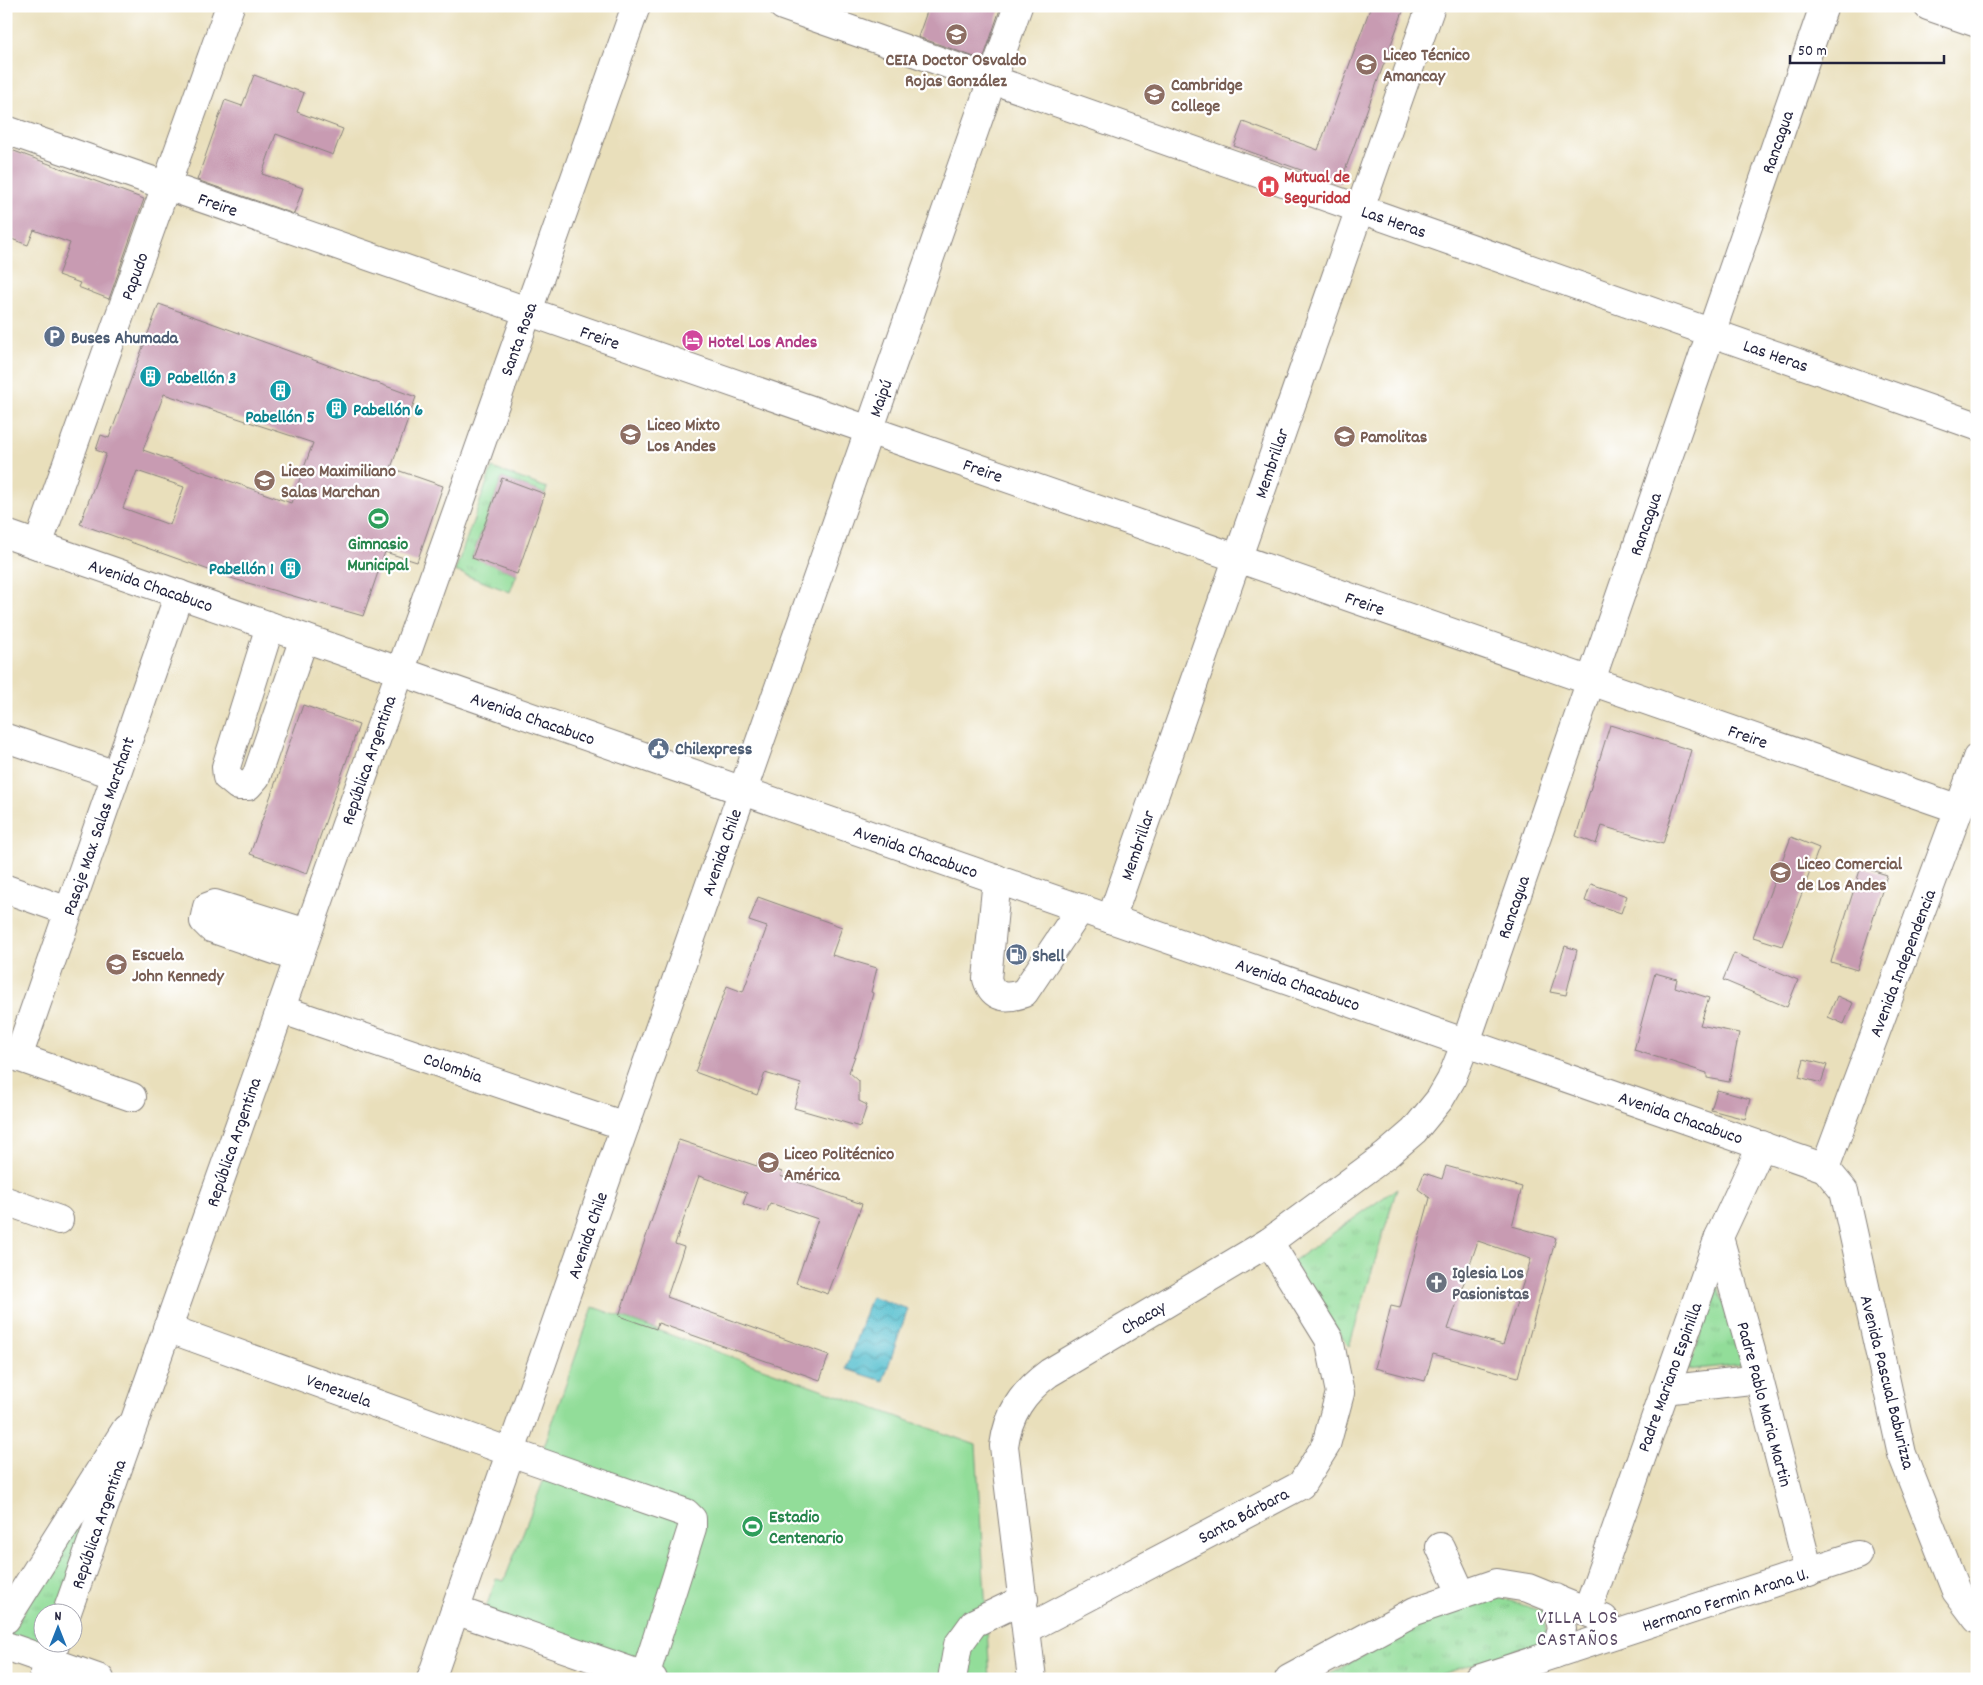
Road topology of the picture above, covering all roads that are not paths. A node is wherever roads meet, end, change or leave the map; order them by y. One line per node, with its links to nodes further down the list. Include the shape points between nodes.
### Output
1 (230, 6): 11 (street, Papudo)
2 (636, 6): 13 (street, Santa Rosa)
3 (783, 6): 9 (street, Las Heras)
4 (1018, 6): 9 (street, Maipú)
5 (1431, 6): 12 (street, Membrillar)
6 (1824, 6): 14 (street, Rancagua)
7 (1928, 6): 8 (street)
8 (1977, 23)
9 (992, 80): 12 (street, Las Heras); 16 (street, Maipú)
10 (6, 130): 11 (street, Freire)
11 (166, 186): 13 (street, Freire); 18 (street, Papudo)
12 (1360, 209): 14 (street, Las Heras); 19 (street, Membrillar)
13 (527, 312): 16 (street, Freire); 23 (street, Santa Rosa)
14 (1711, 333): 15 (street, Las Heras); 24 (street, Rancagua)
15 (1977, 426)
16 (869, 430): 19 (street, Freire); 28 (street, Maipú)
17 (6, 534): 18 (street, Avenida Chacabuco)
18 (38, 545): 20 (street, Avenida Chacabuco)
19 (1237, 558): 24 (street, Freire); 34 (street, Membrillar)
20 (179, 594): 21 (street, Avenida Chacabuco); 27 (street, Pasaje Max. Salas Marchant)
21 (270, 626): 22 (street, Avenida Chacabuco); 22 (street, via 226,767 227,777 238,786 248,786 256,777)
22 (304, 638): 23 (street, Avenida Chacabuco)
23 (399, 671): 28 (street, Avenida Chacabuco); 35 (street, República Argentina)
24 (1591, 681): 29 (street, Freire); 36 (street, Rancagua)
25 (6, 738): 27 (street)
26 (1977, 758): 29 (street, Avenida Independencia)
27 (116, 775): 33 (street, Pasaje Max. Salas Marchant)
28 (742, 791): 30 (street, Avenida Chacabuco); 39 (street, Avenida Chile)
29 (1960, 809): 41 (street, Avenida Independencia)
30 (997, 879): 32 (street, Avenida Chacabuco); 32 (street, via 987,979 990,989 1000,996 1013,997 1024,993)
31 (6, 889): 33 (street)
32 (1081, 908): 34 (street, Avenida Chacabuco)
33 (68, 911): 37 (street, Pasaje Max. Salas Marchant)
34 (1111, 919): 36 (street, Avenida Chacabuco)
35 (280, 1009): 39 (street, Colombia); 46 (street, República Argentina)
36 (1466, 1042): 40 (street, Avenida Chacabuco); 45 (street, Chacay, via 1451,1080 1428,1116 1414,1131)
37 (12, 1055): 38 (street)
38 (132, 1097)
39 (625, 1126): 50 (street, Avenida Chile)
40 (1762, 1145): 41 (street, Avenida Chacabuco); 44 (street, Padre Mariano Espinilla)
41 (1825, 1168): 61 (street, Avenida Pascual Baburizza, via 1844,1191 1902,1454 1956,1591)
42 (6, 1201): 43 (street)
43 (59, 1220)
44 (1719, 1237): 47 (street, Padre Pablo Maria Martin); 48 (street, Padre Mariano Espinilla)
45 (1269, 1242): 56 (street, Chacay, via 1049,1373 1021,1400 1009,1422 1004,1446); 62 (street, Santa Bárbara, via 1329,1339 1340,1393 1326,1445 1301,1485)
46 (168, 1328): 49 (street, República Argentina); 50 (street, Venezuela)
47 (1759, 1379): 48 (street); 53 (street, Padre Pablo Maria Martin)
48 (1664, 1390): 59 (street, Padre Mariano Espinilla)
49 (139, 1409): 57 (street, República Argentina); 60 (street)
50 (510, 1452): 58 (street, Avenida Chile); 67 (street, Venezuela, via 686,1513 692,1519)
51 (1440, 1547): 54 (street)
52 (1858, 1555): 53 (street, Hermano Fermin Arana U.)
53 (1809, 1572): 63 (street, Hermano Fermin Arana U.)
54 (1462, 1595): 55 (street, via 1497,1583 1528,1588); 72 (street, via 1415,1610)
55 (1556, 1598): 59 (street); 65 (street, via 1562,1629)
56 (1024, 1599): 62 (street, Chacay); 70 (street, via 974,1624 958,1645)
57 (71, 1602)
58 (455, 1610): 67 (street); 69 (street, Avenida Chile)
59 (1587, 1612): 63 (street)
60 (6, 1618)
61 (1977, 1619)
62 (1027, 1629): 71 (street, Chacay)
63 (1629, 1630): 65 (street, Hermano Fermin Arana U.)
64 (6, 1646): 66 (street)
65 (1555, 1654): 73 (street, Hermano Fermin Arana U.)
66 (50, 1661): 68 (street)
67 (649, 1677)
68 (100, 1679)
69 (431, 1679)
70 (952, 1679)
71 (1032, 1679)
72 (1289, 1679)
73 (1478, 1679)

